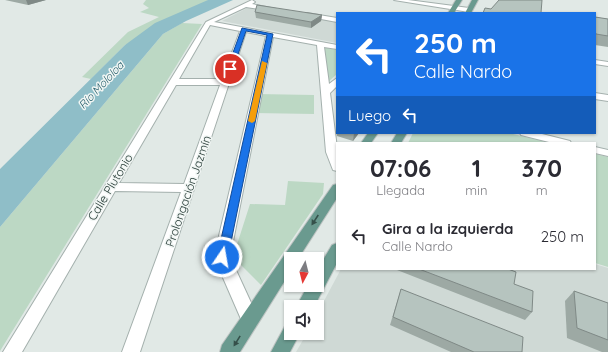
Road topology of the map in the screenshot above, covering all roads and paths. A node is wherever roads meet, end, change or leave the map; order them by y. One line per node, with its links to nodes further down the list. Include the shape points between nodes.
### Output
1 (257, 0): 5 (street)
2 (397, 0): 7 (street)
3 (459, 0): 7 (main road)
4 (476, 0): 8 (main road)
5 (246, 5): 6 (street); 11 (street)
6 (277, 10)
7 (452, 10): 8 (street)
8 (469, 11)
9 (299, 14): 10 (street)
10 (336, 20)
11 (208, 23): 12 (street); 18 (street, Calle Plutonio)
12 (244, 30): 13 (street); 19 (street, Prolongación Jazmín)
13 (270, 34): 14 (street); 34 (street, via 222,257)
14 (320, 44): 15 (street); 21 (street)
15 (336, 47)
16 (596, 62): 17 (street)
17 (608, 64)
18 (173, 82): 19 (street); 29 (street, Calle Plutonio)
19 (226, 82): 30 (street, Prolongación Jazmín)
20 (336, 82): 21 (street)
21 (325, 93): 28 (street, via 332,152)
22 (596, 96): 23 (street)
23 (608, 98)
24 (529, 134): 25 (street)
25 (562, 142)
26 (596, 150): 27 (street)
27 (608, 154)
28 (336, 164)
29 (110, 187): 30 (street); 36 (street, Calle Plutonio)
30 (189, 188): 37 (street, Prolongación Jazmín)
31 (336, 190): 34 (main road, one-way to 34)
32 (336, 250): 33 (main road)
33 (324, 272)
34 (250, 320): 38 (main road, one-way to 38)
35 (287, 340): 39 (main road)
36 (12, 352)
37 (131, 352)
38 (229, 352)
39 (280, 352)

